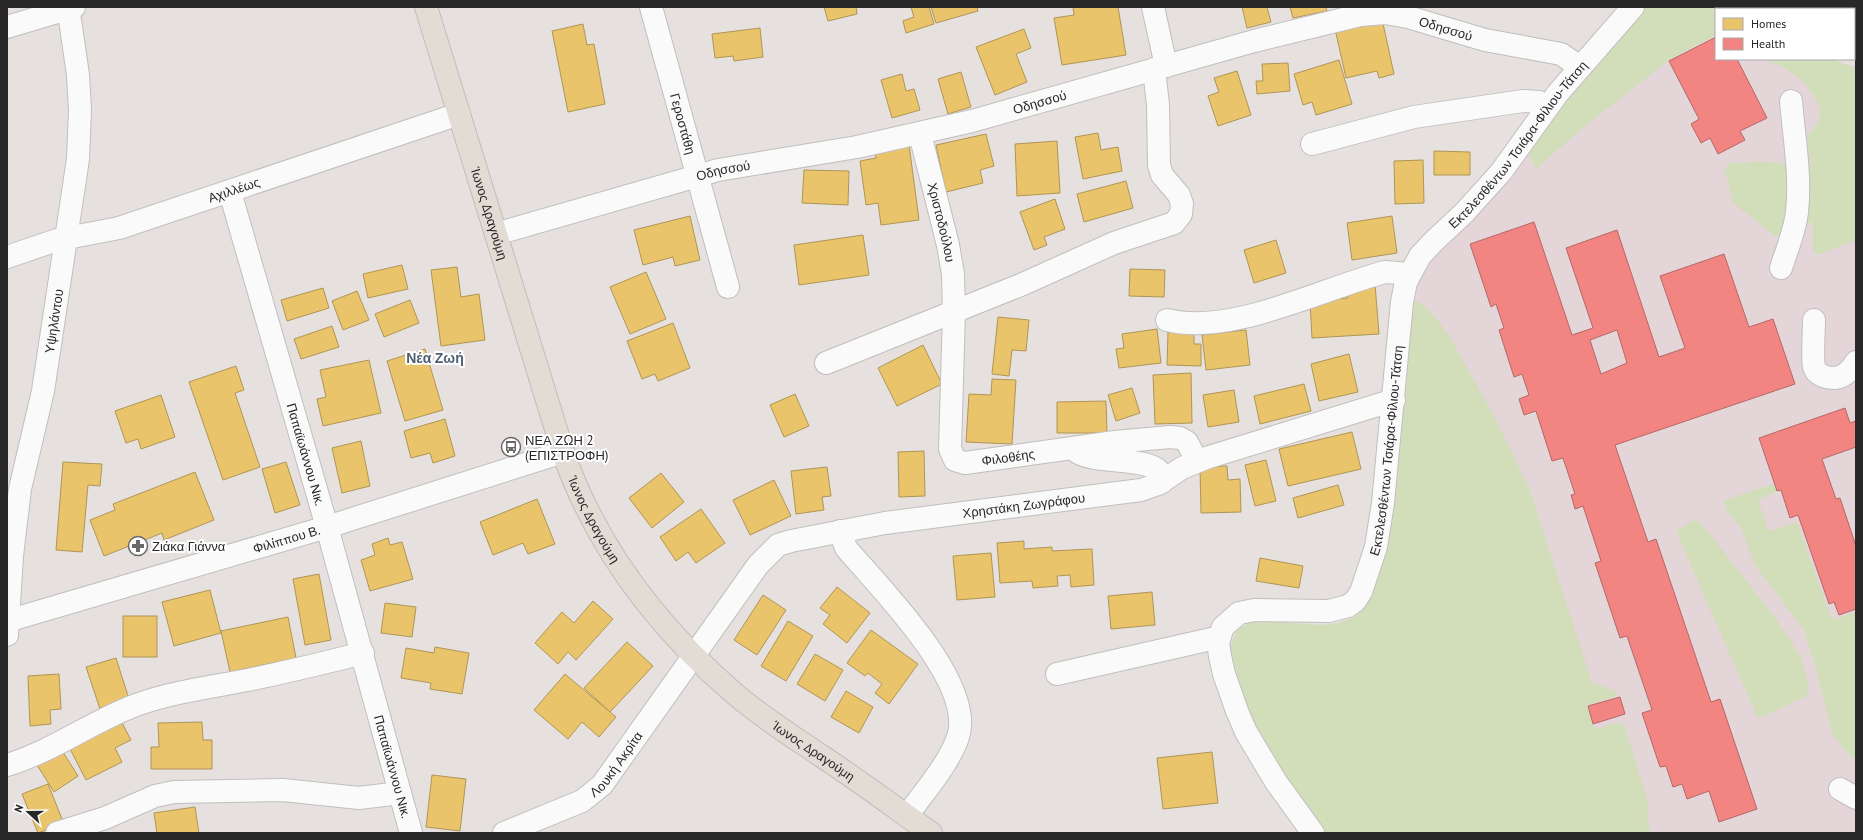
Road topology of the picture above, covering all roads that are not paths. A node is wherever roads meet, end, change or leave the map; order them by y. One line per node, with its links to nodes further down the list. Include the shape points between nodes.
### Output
1 (426, 7): 11 (main road, Ίωνος Δραγούμη)
2 (651, 7): 14 (street, Γεροστάθη)
3 (1153, 7): 8 (street)
4 (1633, 7): 7 (street, Εκτελεσθέντων Τσιάρα-Φίλιου-Τάτση)
5 (69, 8): 6 (street); 17 (street, Υψηλάντου, via 80,110 78,159)
6 (7, 27)
7 (1580, 67): 8 (street, Οδησσού, via 1562,54 1486,40 1408,17 1385,13 1360,15 1315,25); 10 (street, Εκτελεσθέντων Τσιάρα-Φίλιου-Τάτση)
8 (1160, 68): 12 (street, Οδησσού); 22 (street, via 1159,165 1162,175 1181,200 1182,209 1178,220 1114,243)
9 (1791, 101): 19 (street, via 1798,175 1797,211)
10 (1547, 106): 13 (street, via 1538,102 1523,101 1414,117); 20 (street, Εκτελεσθέντων Τσιάρα-Φίλιου-Τάτση, via 1501,172 1420,256)
11 (459, 114): 15 (street, Αχιλλέως); 16 (main road, Ίωνος Δραγούμη)
12 (920, 134): 14 (street, Οδησσού, via 736,166); 22 (street, Χριστοδούλου, via 948,245 954,285)
13 (1312, 144)
14 (696, 176): 16 (street, Οδησσού); 21 (street, Γεροστάθη)
15 (230, 192): 17 (street, Αχιλλέως, via 120,228); 32 (street, Παπαϊωάννου Νικ.)
16 (496, 234): 29 (main road, Ίωνος Δραγούμη)
17 (67, 238): 18 (street, Αχιλλέως); 34 (street, Υψηλάντου, via 44,391 20,489 12,556)
18 (7, 256)
19 (1781, 268)
20 (1410, 274): 23 (street, via 1390,272 1375,275 1233,319 1196,324); 27 (street, Εκτελεσθέντων Τσιάρα-Φίλιου-Τάτση, via 1402,302)
21 (728, 287)
22 (954, 312): 26 (street); 28 (street, Φιλοθέης, via 950,449 955,460 965,463)
23 (1166, 320)
24 (1814, 320): 25 (street, via 1814,367 1820,375 1829,378 1839,377 1850,371)
25 (1856, 362)
26 (826, 363)
27 (1394, 400): 30 (street, Χρηστάκη Ζωγράφου); 35 (street, Εκτελεσθέντων Τσιάρα-Φίλιου-Τάτση, via 1380,528 1366,579 1355,601 1329,612 1247,611 1234,616 1224,627)
28 (1075, 448): 30 (street, Φιλοθέης, via 1176,437 1190,444); 31 (street, via 1079,454 1152,466 1159,471)
29 (563, 452): 32 (street, Φιλίππου Β.); 37 (main road, Ίωνος Δραγούμη, via 580,496 604,544 654,612)
30 (1197, 461): 31 (street, Χρηστάκη Ζωγράφου)
31 (1162, 482): 33 (street, Χρηστάκη Ζωγράφου, via 1135,491)
32 (327, 527): 34 (street, Φιλίππου Β.); 36 (street, Παπαϊωάννου Νικ.)
33 (840, 531): 37 (street, Χρηστάκη Ζωγράφου, via 784,542 772,550 758,565); 41 (street, via 846,548 931,649 947,676 958,708 960,728 956,743)
34 (8, 625)
35 (1220, 637): 38 (street); 46 (street, via 1219,651 1223,668 1243,725 1276,782)
36 (363, 653): 39 (street, via 142,703 114,714 43,751); 40 (street, Παπαϊωάννου Νικ.)
37 (694, 655): 41 (main road, Ίωνος Δραγούμη, via 746,703); 44 (street, Λουκή Ακρίτα, via 615,768 591,795)
38 (1057, 674)
39 (7, 765)
40 (400, 793): 42 (street, via 359,798 283,790 174,792 155,796 105,818); 43 (street, Παπαϊωάννου Νικ.)
41 (907, 816): 45 (main road, Ίωνος Δραγούμη)
42 (56, 833)
43 (411, 833)
44 (504, 833)
45 (932, 833)
46 (1313, 833)

